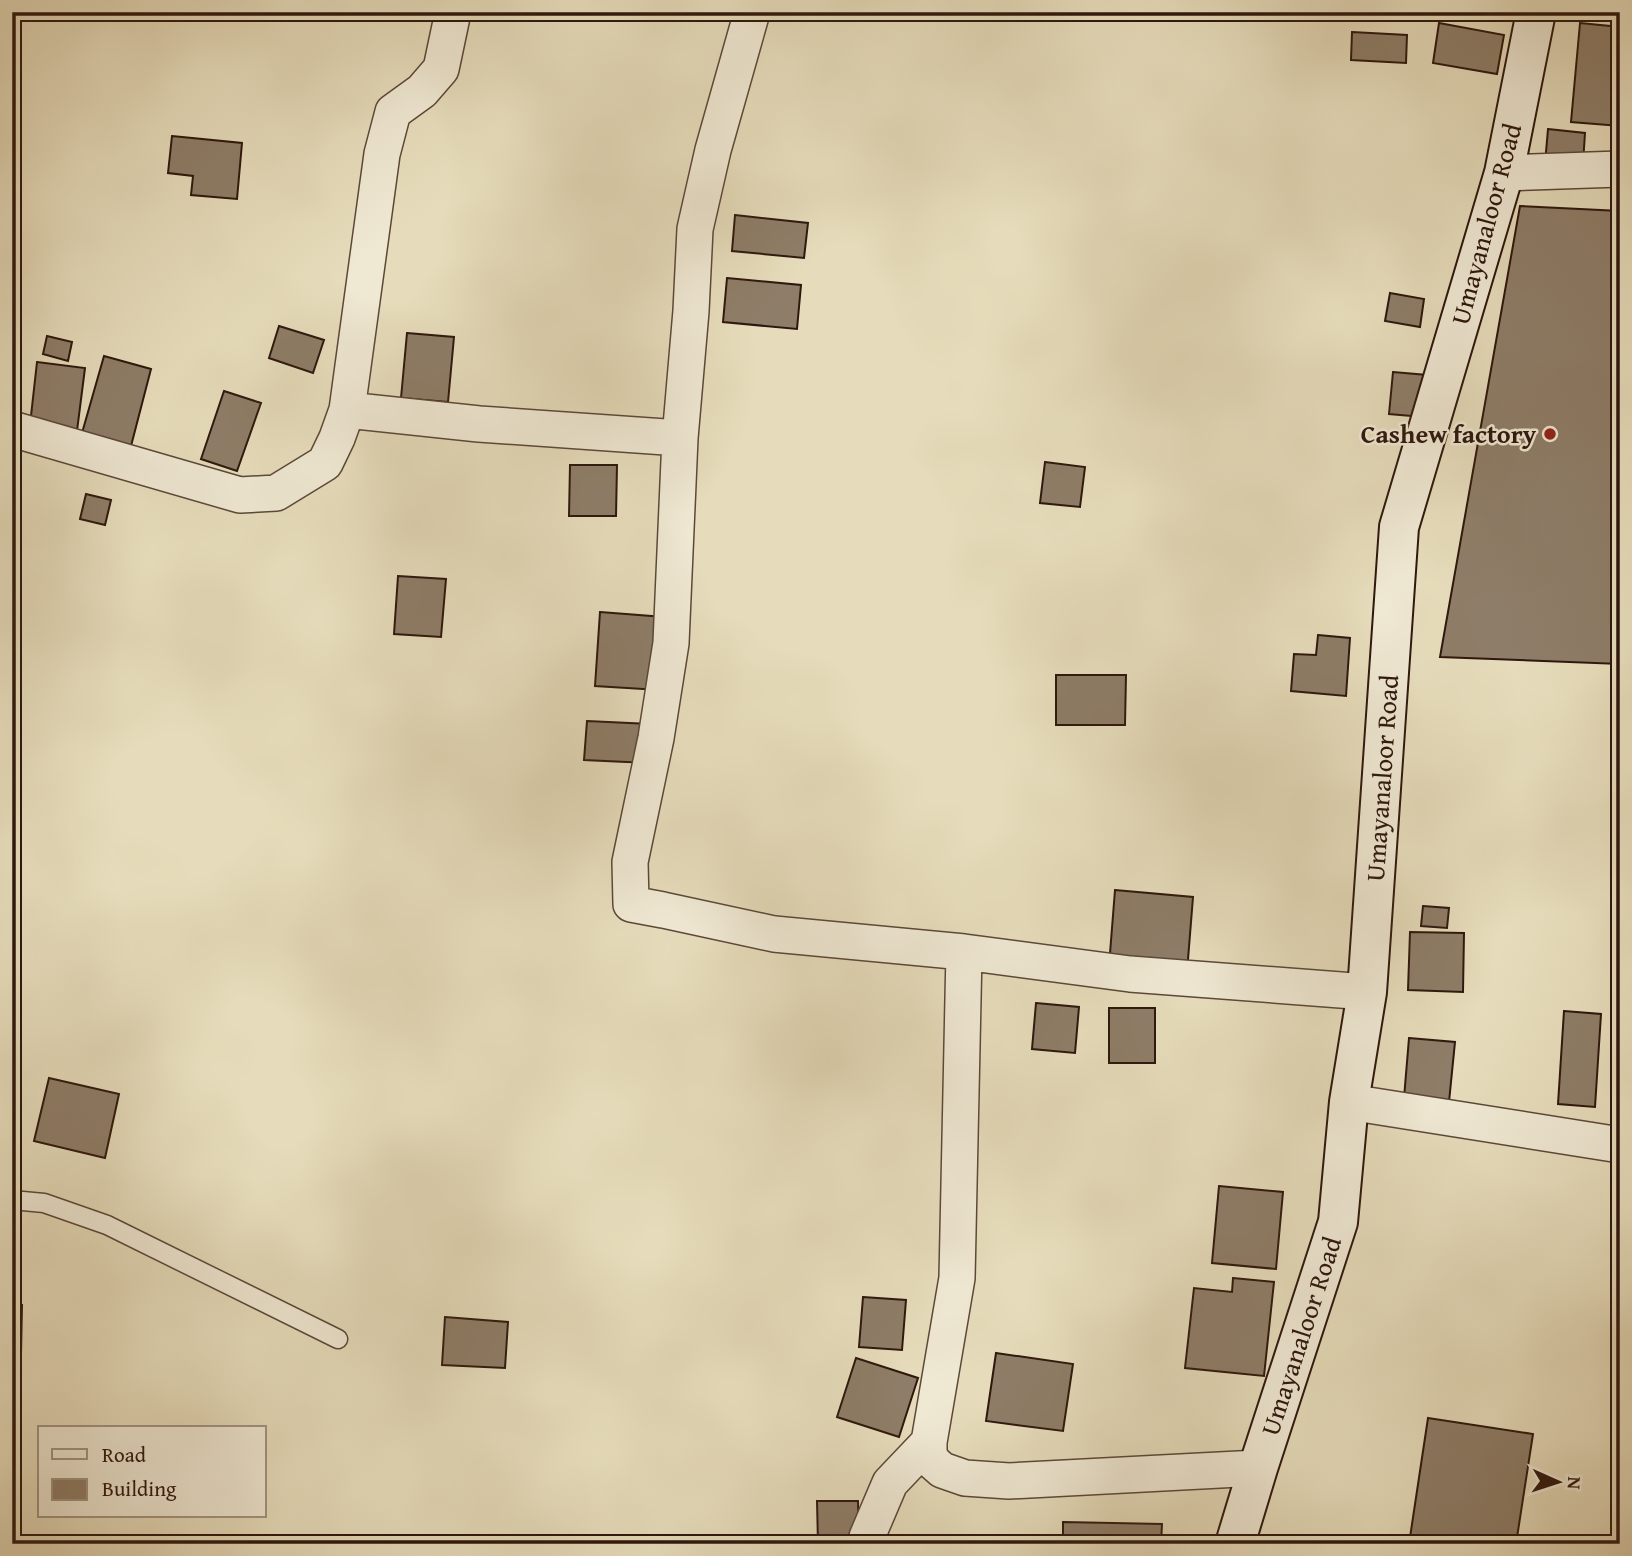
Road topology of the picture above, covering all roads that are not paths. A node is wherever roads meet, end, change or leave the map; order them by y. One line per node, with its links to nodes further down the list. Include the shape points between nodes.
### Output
1 (453, 12): 6 (street, via 441,69 422,91 393,112 382,153)
2 (752, 12): 8 (street, via 695,229)
3 (1536, 12): 5 (main road, Umayanaloor Road)
4 (1620, 169): 5 (street)
5 (1504, 173): 10 (main road, Umayanaloor Road, via 1399,527)
6 (347, 410): 7 (street, via 325,463 276,493 240,495); 8 (street)
7 (12, 429)
8 (680, 438): 9 (street, via 671,643 631,862 631,904 774,934)
9 (964, 952): 10 (street, via 1130,974); 15 (street, via 957,1278)
10 (1367, 992): 11 (main road, Umayanaloor Road)
11 (1349, 1102): 12 (street); 16 (main road, Umayanaloor Road, via 1338,1222)
12 (1620, 1145)
13 (12, 1200): 14 (lane, via 44,1203 107,1225)
14 (338, 1339)
15 (929, 1442): 16 (street, via 933,1462 965,1478); 17 (street, via 890,1483)
16 (1258, 1468): 18 (main road, Umayanaloor Road)
17 (866, 1544)
18 (1235, 1544)

